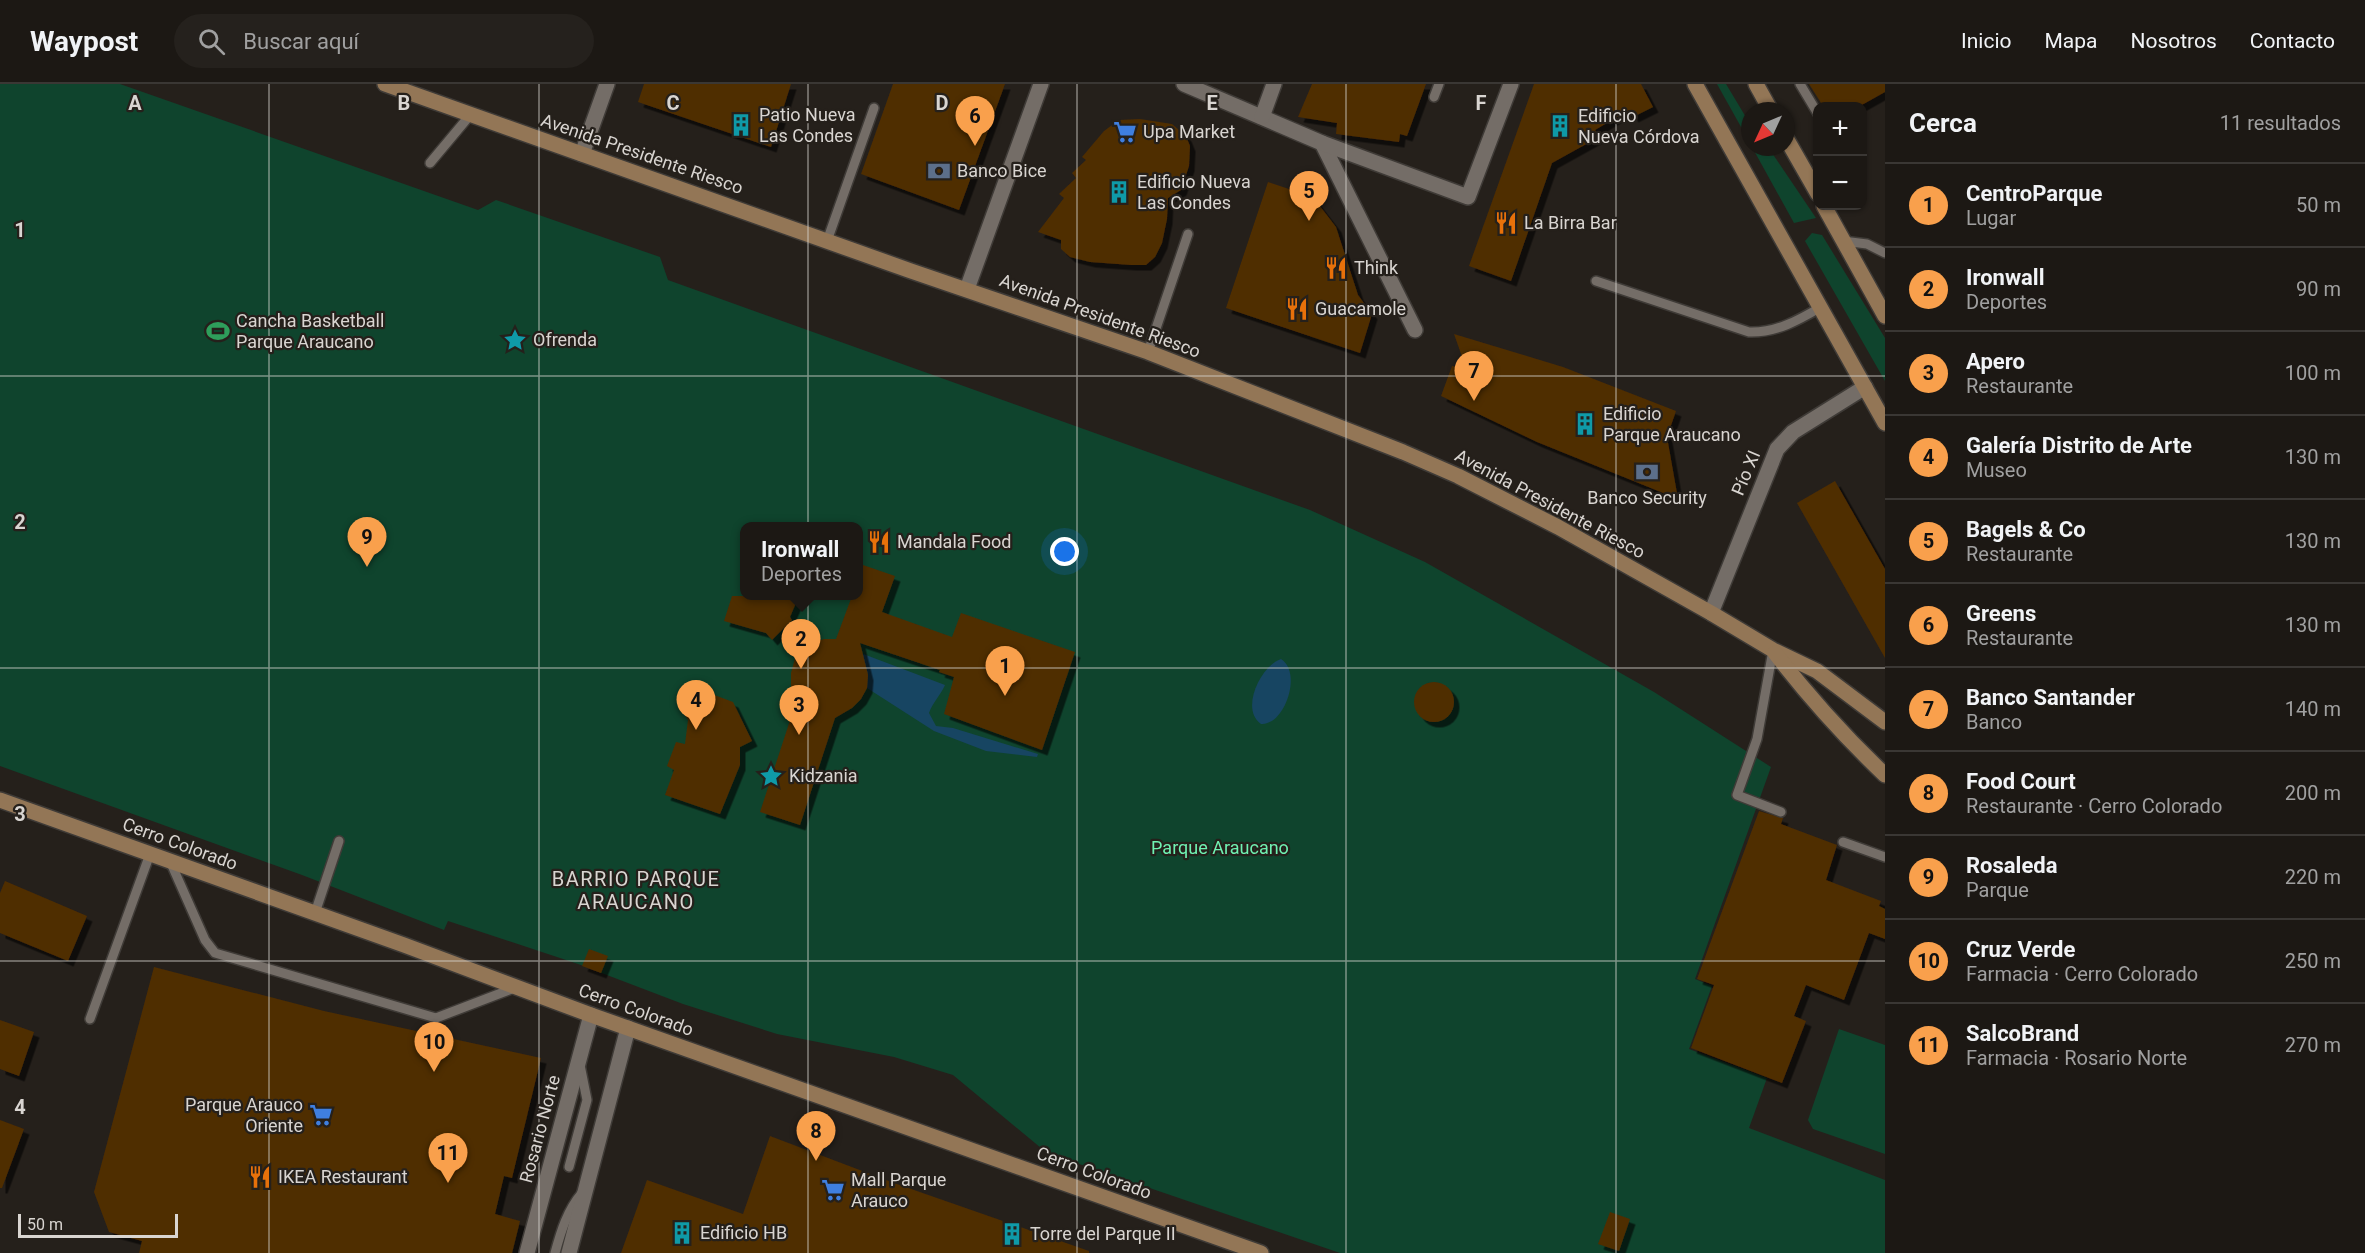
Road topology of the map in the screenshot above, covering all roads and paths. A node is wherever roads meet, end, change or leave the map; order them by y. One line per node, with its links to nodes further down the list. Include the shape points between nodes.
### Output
1 (385, 84): 15 (main road, Avenida Presidente Riesco)
2 (608, 84): 18 (street)
3 (1041, 84): 30 (street)
4 (1184, 84): 16 (street)
5 (1274, 84): 16 (street)
6 (1439, 84): 11 (lane)
7 (1511, 84): 17 (street, via 1468,197)
8 (1695, 84): 31 (main road)
9 (1756, 84): 12 (main road)
10 (1800, 84): 13 (lane)
11 (1434, 97)
12 (1766, 102)
13 (1813, 106)
14 (874, 108): 26 (lane)
15 (471, 114): 18 (main road, Avenida Presidente Riesco); 20 (lane)
16 (1262, 117): 17 (street)
17 (1322, 143): 33 (street)
18 (582, 154): 26 (main road, Avenida Presidente Riesco)
19 (1795, 154): 21 (main road)
20 (430, 163)
21 (1813, 185)
22 (1826, 210): 24 (main road)
23 (1832, 210): 24 (lane)
24 (1833, 222): 27 (main road)
25 (1188, 234): 34 (lane)
26 (827, 241): 30 (main road, Avenida Presidente Riesco)
27 (1843, 241): 28 (lane, via 1867,244); 32 (main road)
28 (1885, 252)
29 (1596, 281): 31 (lane, via 1749,332 1796,322)
30 (967, 290): 34 (main road, Avenida Presidente Riesco)
31 (1821, 307): 35 (main road)
32 (1885, 316)
33 (1415, 330)
34 (1148, 352): 37 (main road, Avenida Presidente Riesco, via 1458,476)
35 (1865, 387): 36 (main road); 37 (street, Pío XI, via 1793,432 1777,449)
36 (1885, 423)
37 (1711, 613): 38 (main road, Avenida Presidente Riesco)
38 (1773, 650): 39 (main road, Avenida Presidente Riesco, via 1817,671); 40 (main road, Avenida Presidente Riesco, via 1803,689); 42 (lane, via 1757,739 1737,795)
39 (1885, 722)
40 (1885, 775)
41 (0, 800): 45 (main road, Cerro Colorado)
42 (1780, 812)
43 (339, 841): 48 (lane)
44 (1843, 842): 46 (lane)
45 (150, 854): 47 (main road, Cerro Colorado); 51 (lane)
46 (1885, 857)
47 (170, 861): 48 (main road, Cerro Colorado); 49 (lane, via 205,940 215,953 436,1018)
48 (315, 913): 49 (main road, Cerro Colorado)
49 (517, 987): 50 (main road, Cerro Colorado)
50 (591, 1015): 52 (main road, Cerro Colorado); 53 (street, Rosario Norte)
51 (90, 1019)
52 (628, 1028): 55 (street); 59 (main road, Cerro Colorado)
53 (579, 1060): 54 (lane, via 587,1100); 56 (street, Rosario Norte)
54 (569, 1167)
55 (586, 1187): 57 (lane, via 571,1206); 58 (street)
56 (527, 1253)
57 (555, 1253)
58 (569, 1253)
59 (1261, 1253)

